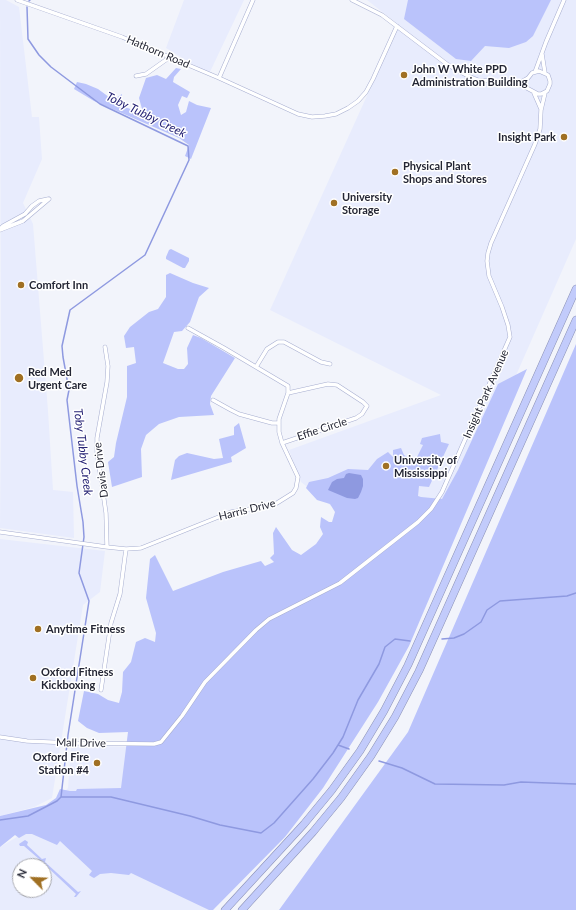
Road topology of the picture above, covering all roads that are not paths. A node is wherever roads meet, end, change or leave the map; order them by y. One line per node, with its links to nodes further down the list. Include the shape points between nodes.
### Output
1 (17, 0): 7 (street, Hathorn Road)
2 (252, 0): 11 (street)
3 (352, 0): 5 (street, via 382,15)
4 (564, 0): 6 (street)
5 (397, 26): 11 (street, Hathorn Road, via 366,92 348,108 336,114 312,117 298,114); 13 (street, via 462,74 478,80)
6 (542, 54): 8 (street); 9 (street)
7 (170, 57): 10 (street, via 146,74); 11 (street, Hathorn Road)
8 (536, 72): 9 (street); 12 (street)
9 (545, 73): 16 (street, via 550,84)
10 (136, 76)
11 (219, 78)
12 (528, 78): 13 (street); 14 (street)
13 (513, 83): 14 (street)
14 (529, 89): 15 (street)
15 (534, 93): 16 (street); 17 (street)
16 (545, 93): 17 (street, Insight Park Avenue)
17 (541, 110): 34 (street, Insight Park Avenue, via 540,129 535,144 488,253 489,276 502,307 510,337 442,492 431,509 418,522 340,583 268,619 206,682)
18 (0, 230): 18 (street, via 23,221 49,198 39,201 25,214)
19 (576, 289): 35 (highway, via 411,658 384,712 332,790)
20 (576, 320): 36 (highway, via 419,671 395,716 341,798)
21 (188, 328): 24 (street)
22 (105, 347): 30 (street, Davis Drive, via 107,382 97,452 106,513)
23 (330, 364): 24 (street, via 321,362 284,342 278,342 267,349)
24 (256, 367): 25 (street, via 286,385)
25 (288, 393): 27 (street, Harris Drive); 28 (street, Effie Circle, via 328,384 337,385 367,406 356,418)
26 (213, 400): 27 (street, via 240,414)
27 (279, 423): 28 (street, Harris Drive)
28 (282, 443): 31 (street, Harris Drive, via 298,477 296,488 288,497 262,507 231,512 140,548)
29 (0, 532): 30 (street, Harris Drive)
30 (107, 547): 31 (street, Harris Drive)
31 (126, 549): 32 (street)
32 (101, 690)
33 (0, 737): 34 (street, Mall Drive, via 71,743)
34 (161, 742)
35 (225, 910)
36 (242, 910)

